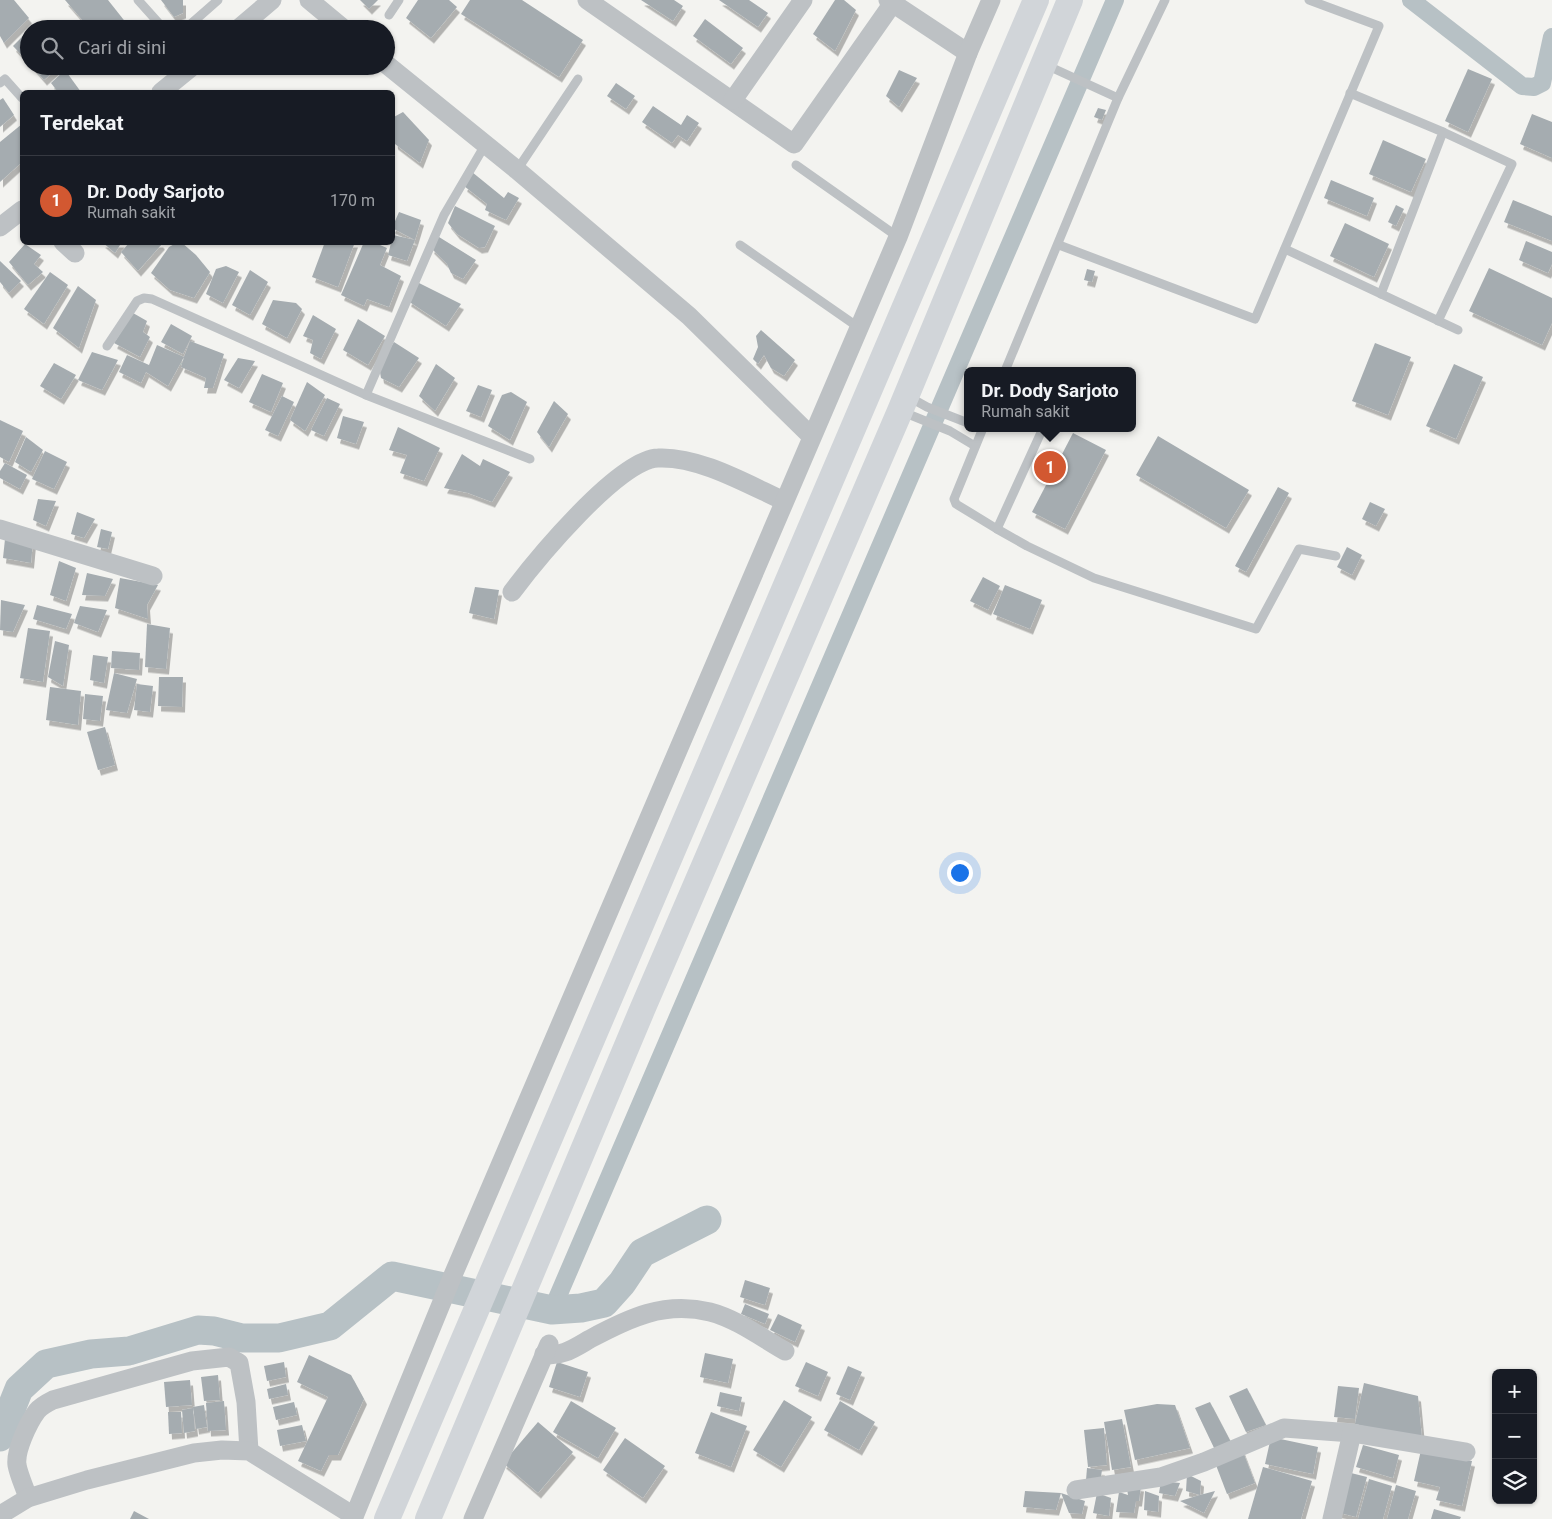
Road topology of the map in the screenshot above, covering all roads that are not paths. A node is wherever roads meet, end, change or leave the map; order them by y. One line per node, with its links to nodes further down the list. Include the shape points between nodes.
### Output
1 (138, 0): 15 (lane)
2 (218, 0): 16 (lane)
3 (272, 0): 17 (street)
4 (309, 0): 18 (street)
5 (399, 0): 14 (lane)
6 (990, 0): 19 (street)
7 (1036, 0): 69 (main road)
8 (1070, 0): 20 (main road)
9 (1165, 0): 28 (lane)
10 (1309, 0): 26 (lane, via 1378,26)
11 (892, 1): 19 (street); 29 (street, via 795,144 788,143)
12 (593, 2): 29 (street)
13 (796, 2): 29 (street)
14 (388, 15)
15 (156, 20)
16 (195, 20)
17 (249, 20)
18 (333, 20)
19 (968, 53): 36 (street)
20 (1043, 64): 28 (lane); 47 (main road)
21 (395, 71): 31 (street)
22 (182, 75): 25 (street)
23 (2, 78): 27 (lane)
24 (578, 79): 33 (lane)
25 (163, 90)
26 (1350, 93): 30 (lane); 39 (lane)
27 (20, 96)
28 (1118, 98): 38 (lane)
29 (733, 100)
30 (1443, 132): 40 (lane); 41 (lane, via 1512,164)
31 (485, 145): 33 (street); 46 (lane, via 444,214)
32 (796, 165): 36 (lane)
33 (517, 170): 51 (street, via 688,316)
34 (20, 212): 35 (street)
35 (0, 227)
36 (898, 236): 42 (street)
37 (740, 245): 42 (lane)
38 (1059, 245): 39 (lane, via 1255,319); 45 (lane)
39 (1285, 249): 40 (lane)
40 (1381, 294): 41 (lane)
41 (1438, 321): 43 (lane)
42 (858, 328): 51 (street)
43 (1458, 330)
44 (107, 346): 46 (lane, via 136,301 152,299)
45 (1007, 367)
46 (366, 395): 53 (lane)
47 (914, 408): 48 (lane); 52 (lane); 70 (main road, via 642,1010)
48 (964, 422)
49 (981, 432): 52 (lane)
50 (1041, 432): 56 (lane)
51 (811, 436): 54 (street)
52 (975, 446): 56 (lane, via 954,499 956,504)
53 (530, 459)
54 (784, 501): 59 (street, via 684,460 657,458 641,463 622,473 586,507); 67 (street, via 453,1275)
55 (0, 529): 58 (street)
56 (997, 529): 57 (lane, via 1094,578 1256,629 1299,549)
57 (1336, 556)
58 (153, 576)
59 (512, 592)
60 (785, 1351): 71 (street, via 711,1312 668,1310 644,1312 566,1352 550,1356 547,1348)
61 (1352, 1433): 63 (street); 64 (street, via 1284,1428 1161,1477); 68 (street)
62 (249, 1451): 65 (street, via 194,1453); 65 (street, via 246,1402 239,1363 228,1357 192,1361 53,1400 43,1406 18,1449 17,1467); 67 (street)
63 (1466, 1452)
64 (1076, 1490)
65 (28, 1498): 66 (street)
66 (0, 1515)
67 (354, 1518)
68 (1334, 1518)
69 (387, 1519)
70 (428, 1519)
71 (473, 1519)

